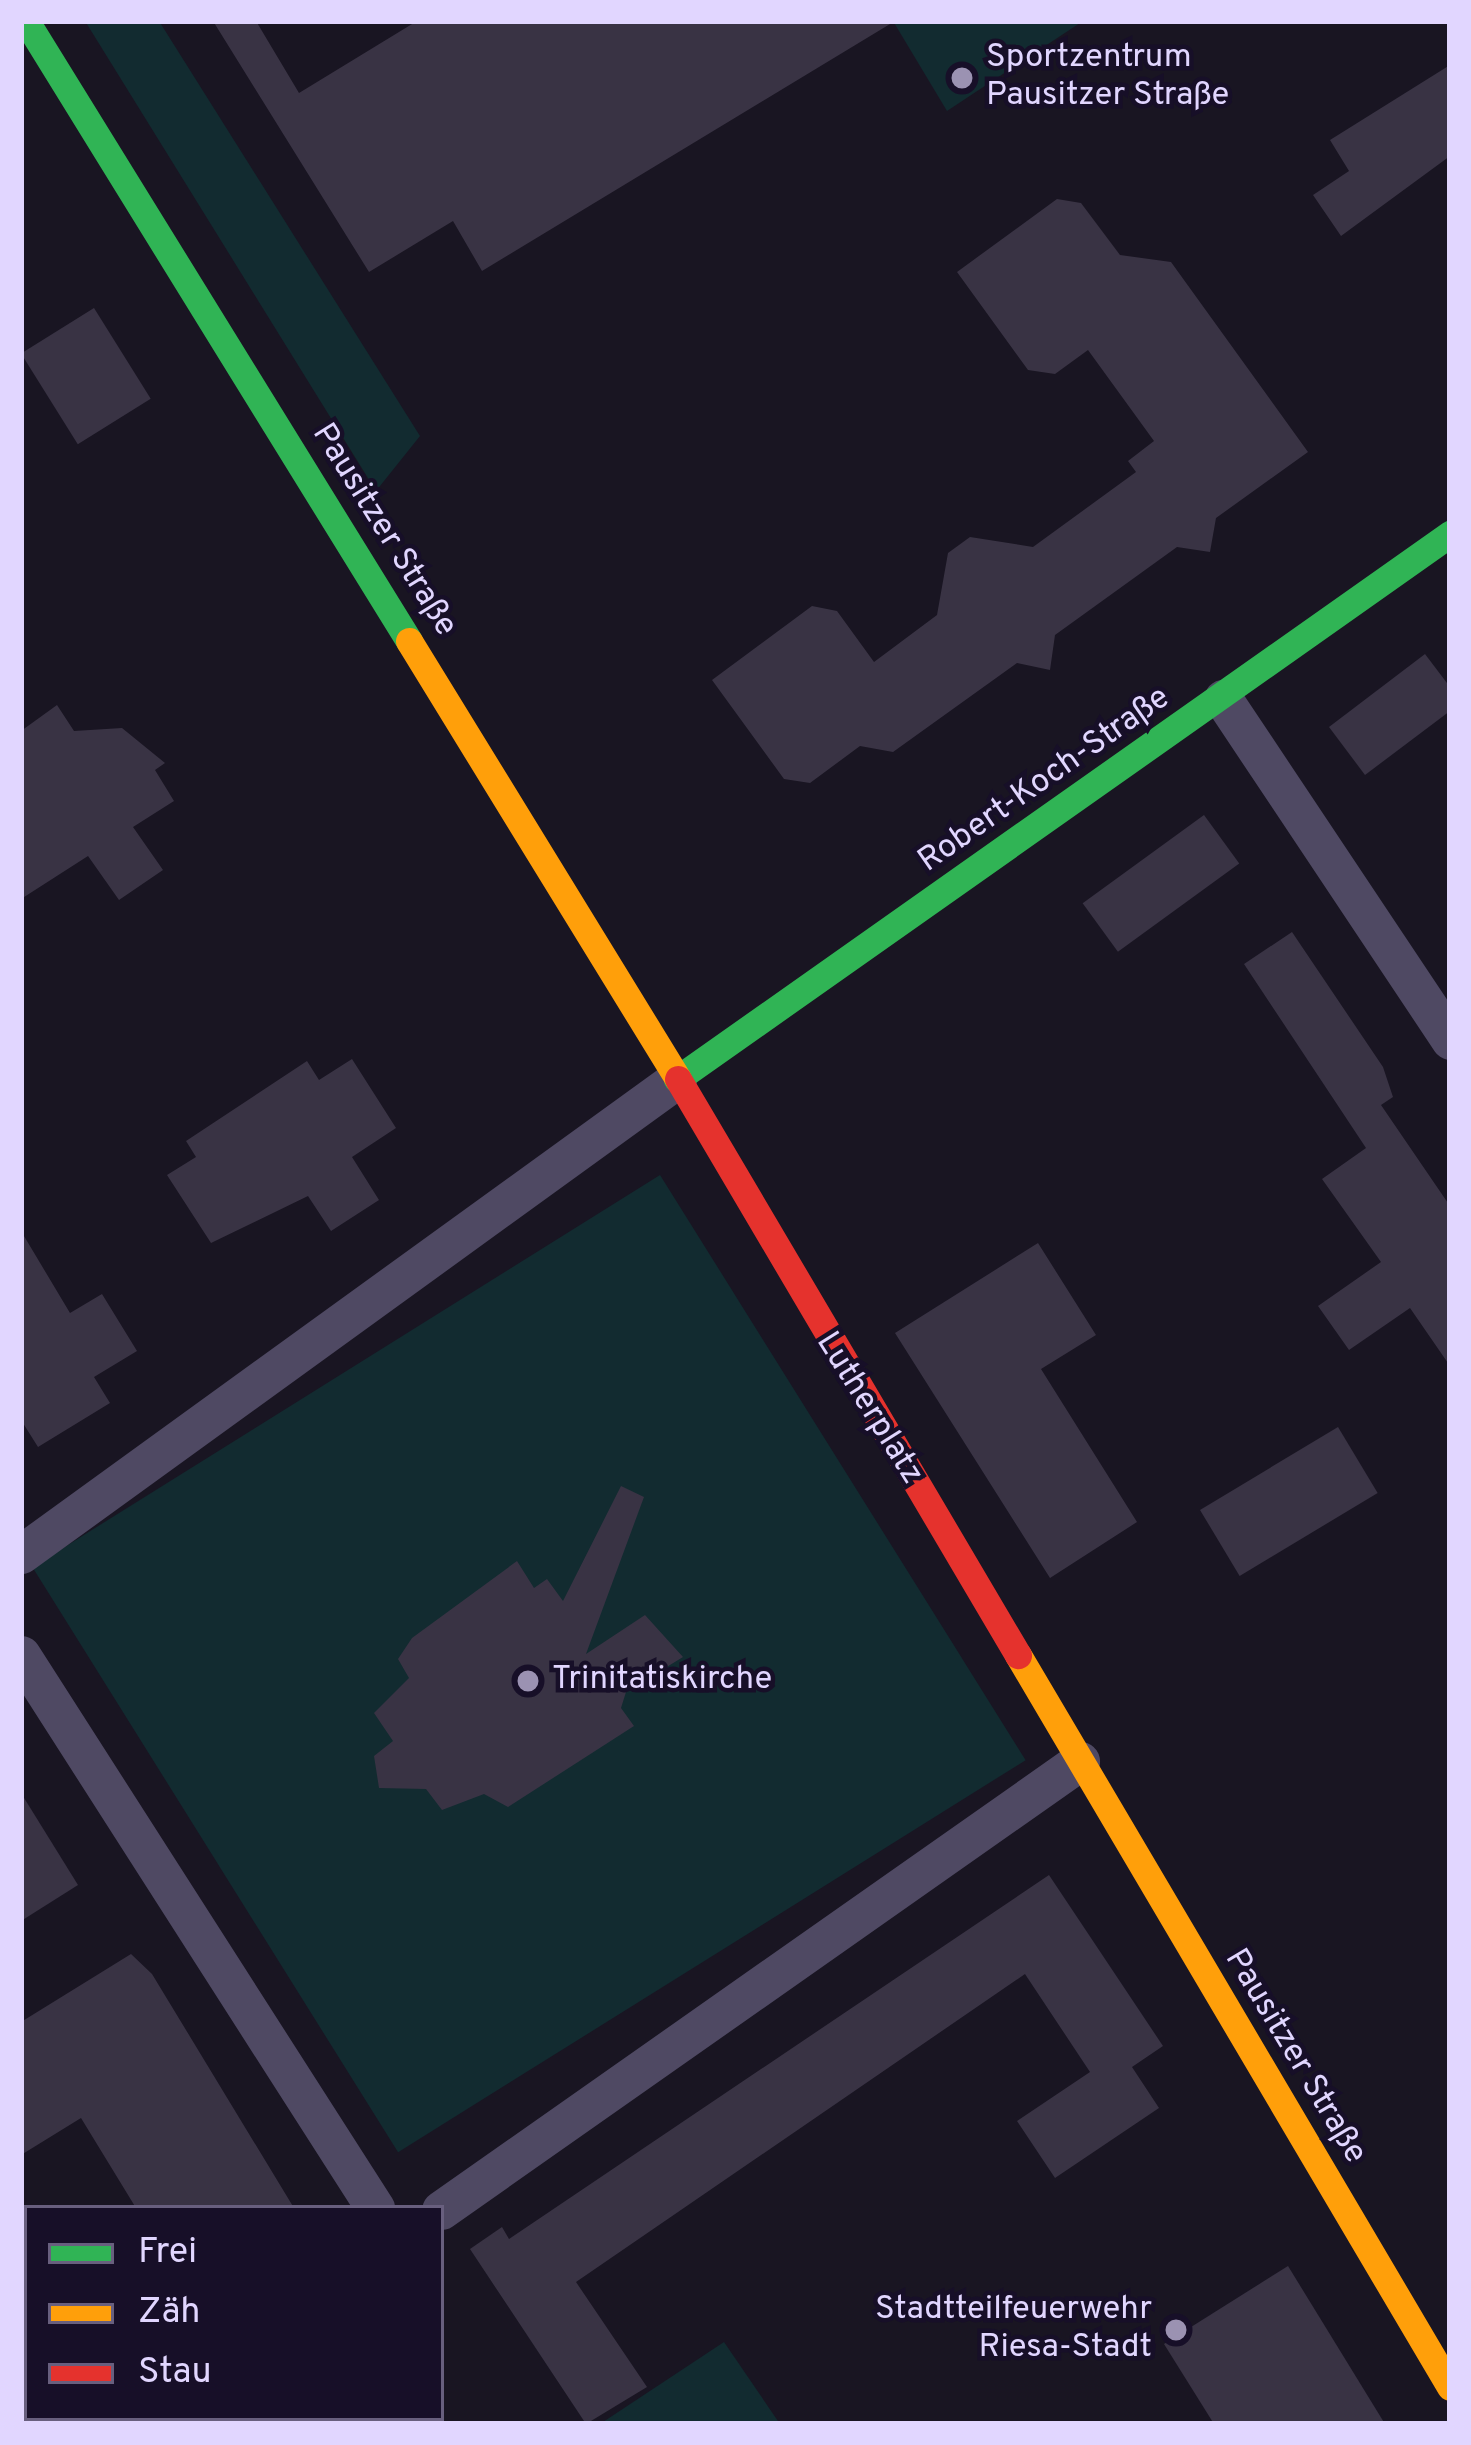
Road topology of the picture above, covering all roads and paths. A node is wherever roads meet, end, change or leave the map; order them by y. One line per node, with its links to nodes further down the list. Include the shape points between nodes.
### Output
1 (26, 21): 5 (street, Pausitzer Straße)
2 (1450, 534): 3 (street, Robert-Koch-Straße)
3 (1223, 699): 4 (street); 5 (street, Robert-Koch-Straße)
4 (1450, 1040)
5 (677, 1079): 6 (street); 8 (street, Lutherplatz)
6 (21, 1554)
7 (21, 1655): 9 (street)
8 (1080, 1761): 10 (street); 11 (street, Pausitzer Straße)
9 (373, 2205)
10 (444, 2208)
11 (1450, 2387)

